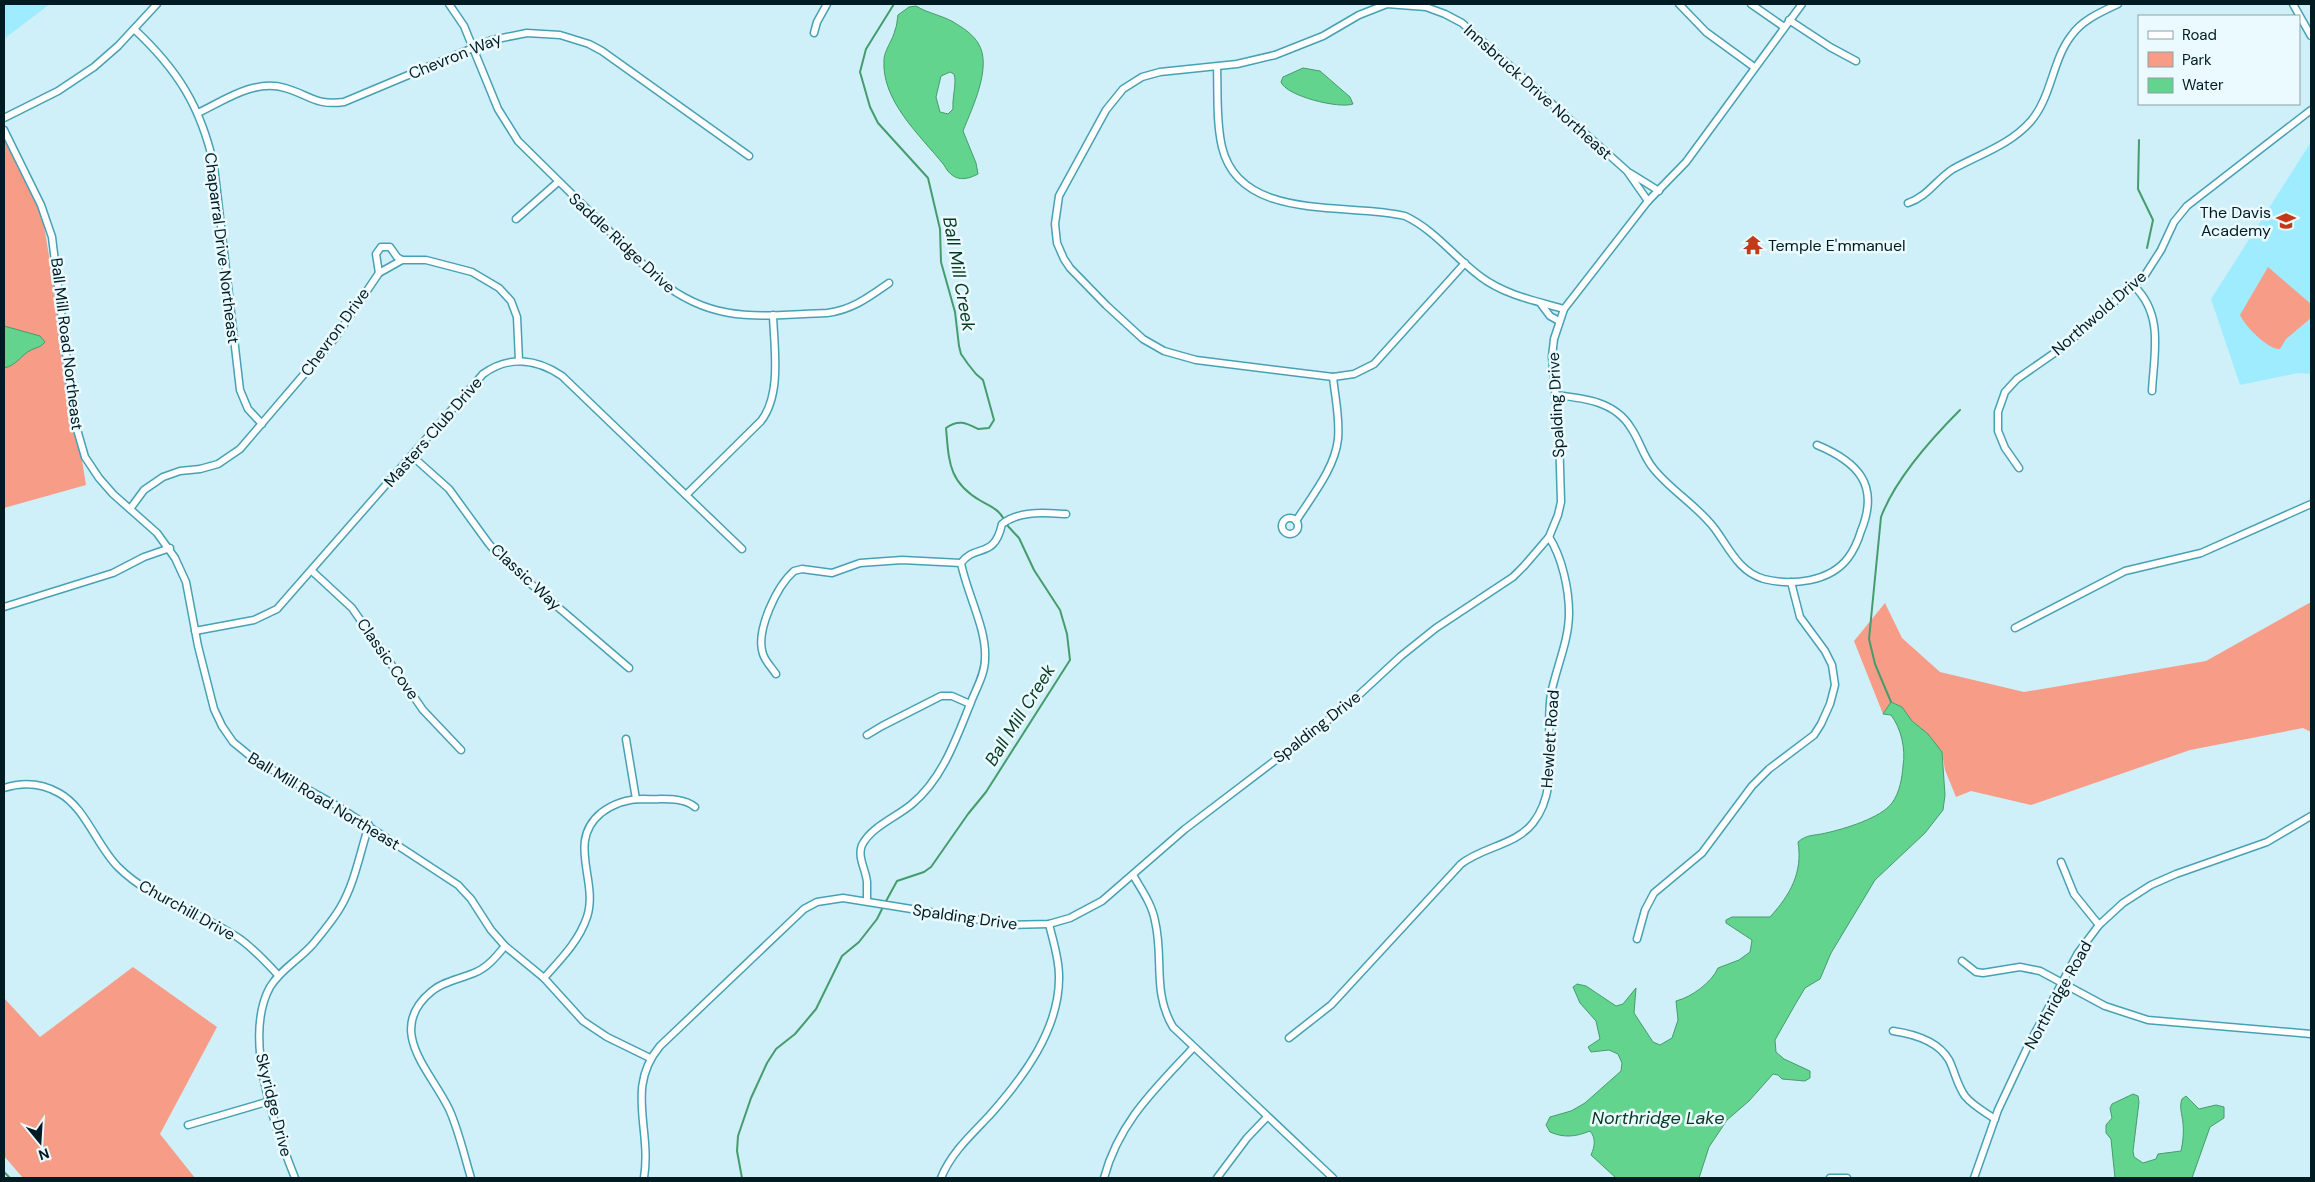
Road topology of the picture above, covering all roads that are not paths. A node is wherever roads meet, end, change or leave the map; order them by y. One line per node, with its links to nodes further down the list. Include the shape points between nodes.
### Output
1 (157, 4): 13 (street)
2 (449, 4): 16 (street, Saddle Ridge Drive)
3 (827, 4): 14 (street)
4 (1679, 4): 19 (street, via 1706,32)
5 (1751, 4): 12 (street)
6 (1802, 4): 11 (street, Spalding Drive)
7 (2118, 4): 29 (street, via 2091,18 2071,35 2045,99 2031,122 2008,142 1952,169 1921,198)
8 (2293, 4): 9 (street)
9 (2299, 15)
10 (2300, 16): 15 (street)
11 (1790, 20): 12 (street, Spalding Drive); 17 (street)
12 (1784, 28): 19 (street, Spalding Drive)
13 (134, 29): 21 (street, Chaparral Drive Northeast, via 170,67 187,90); 22 (street, via 108,56 81,77)
14 (814, 33)
15 (2311, 36)
16 (473, 47): 21 (street, Chevron Way, via 344,102 320,103 286,88 264,85 245,90); 24 (street, Chevron Way, via 527,32 560,35 588,44); 26 (street, Saddle Ridge Drive, via 508,127)
17 (1856, 61)
18 (1217, 67): 25 (street, Innsbruck Drive Northeast, via 1296,48 1387,4 1426,7 1471,30); 32 (street, via 1222,148 1232,169 1248,187 1282,202 1405,216 1422,226); 41 (street, Innsbruck Drive Northeast, via 1150,74 1132,82 1116,96 1060,196 1055,224 1060,252 1070,268 1106,305 1143,339 1164,351 1196,360)
19 (1754, 67): 27 (street, Spalding Drive, via 1686,162)
20 (2311, 110): 35 (street, Northwold Drive, via 2187,206 2174,222 2153,265)
21 (198, 113): 44 (street, Chaparral Drive Northeast, via 214,166 240,390 248,409)
22 (4, 118)
23 (4, 130): 50 (street, Ball Mill Road Northeast, via 41,205 52,237 74,419 81,446 100,478)
24 (749, 156)
25 (1627, 171): 27 (street, Innsbruck Drive Northeast); 28 (street, Innsbruck Drive Northeast)
26 (558, 182): 30 (street); 38 (street, Saddle Ridge Drive, via 660,281 685,300 724,313)
27 (1659, 191): 28 (street, Spalding Drive)
28 (1648, 201): 37 (street, Spalding Drive)
29 (1908, 203)
30 (516, 219)
31 (402, 260): 33 (street, Chevron Drive); 33 (street, via 390,247 381,247 376,254); 40 (street, via 426,260 472,272 499,288 511,301 518,317)
32 (1465, 263): 36 (street, via 1488,283); 41 (street, Innsbruck Drive Northeast, via 1374,364 1354,374)
33 (379, 273): 44 (street, Chevron Drive, via 335,338)
34 (889, 283): 38 (street, Saddle Ridge Drive, via 856,306 839,312)
35 (2134, 286): 42 (street, via 2147,302 2154,320); 47 (street, Northwold Drive, via 2005,392 1998,412 1998,432 2004,448)
36 (1541, 304): 37 (street); 39 (street, via 1550,316)
37 (1564, 309): 39 (street, Spalding Drive)
38 (774, 314): 48 (street, via 774,389 770,408)
39 (1559, 321): 43 (street, Spalding Drive, via 1552,357)
40 (519, 361): 46 (street, Masters Club Drive, via 500,364 483,374); 48 (street, Masters Club Drive, via 542,365 562,376)
41 (1333, 377): 52 (street, via 1338,427 1336,450)
42 (2152, 391)
43 (1555, 395): 53 (street, Spalding Drive, via 1561,502); 58 (street, via 1592,400 1617,413 1632,428 1652,468 1700,510 1741,566 1762,578)
44 (262, 424): 50 (street, Chevron Drive, via 228,459 209,467 163,477 144,490)
45 (1817, 445): 58 (street, via 1844,458 1860,473 1868,491 1868,515 1854,548 1840,566 1821,577)
46 (412, 456): 57 (street, Masters Club Drive); 62 (street, Classic Way, via 449,489 503,560)
47 (2020, 468)
48 (686, 495): 55 (street, Masters Club Drive)
49 (2311, 504): 60 (street, via 2201,553 2125,571)
50 (130, 509): 54 (street, Ball Mill Road Northeast)
51 (1066, 514): 56 (street, via 1035,512 1007,521 1002,524 993,545 967,557)
52 (1296, 521)
53 (1549, 537): 74 (street, Spalding Drive, via 1513,577 1436,628 1348,705 1185,829); 86 (street, Hewlett Road, via 1560,564 1569,615 1551,695 1549,784 1540,812 1522,834 1461,864 1331,1005)
54 (170, 548): 59 (street, via 113,573); 61 (street, Ball Mill Road Northeast, via 186,582)
55 (742, 549)
56 (961, 564): 63 (street, via 902,560 860,563 832,573 794,571 772,602 762,634 762,654); 64 (street, via 985,650 983,673)
57 (312, 571): 61 (street, Masters Club Drive, via 285,602 269,614); 67 (street, Classic Cove, via 352,608 424,710)
58 (1791, 582): 78 (street, via 1800,617 1832,665 1835,685 1830,704 1814,735 1769,769 1752,786 1702,853 1654,893 1645,910)
59 (4, 607)
60 (2016, 628)
61 (195, 631): 72 (street, Ball Mill Road Northeast, via 214,709 233,742 255,760)
62 (629, 668)
63 (776, 674)
64 (970, 704): 65 (street, via 952,696 941,696); 75 (street, via 952,748 932,784 911,805 881,825 862,845 860,856 867,880)
65 (867, 735)
66 (626, 739): 69 (street)
67 (461, 750)
68 (4, 788): 81 (street, Churchill Drive, via 31,784 60,794 78,811 106,853 130,878 240,939)
69 (636, 799): 70 (street, via 682,800); 82 (street, via 607,808 589,828 583,851 591,898 588,915 574,943)
70 (695, 807)
71 (2311, 816): 77 (street, Northridge Road, via 2268,842 2151,885 2123,903)
72 (369, 825): 79 (street, Ball Mill Road Northeast, via 458,884); 81 (street, Skyridge Drive, via 340,908 312,945)
73 (2061, 862): 77 (street, via 2074,894)
74 (1133, 875): 76 (street, Spalding Drive, via 1090,909); 87 (street, via 1155,921 1162,1006 1173,1027)
75 (867, 901): 76 (street, Spalding Drive, via 1011,925); 88 (street, Spalding Drive, via 832,898 804,909)
76 (1049, 924): 96 (street, via 1059,977 1050,1025 1025,1072 962,1143)
77 (2099, 925): 83 (street, Northridge Road)
78 (1638, 939)
79 (505, 946): 82 (street, Ball Mill Road Northeast); 94 (street, via 482,969 431,992 418,1008 412,1027 415,1053 450,1111)
80 (1962, 962): 83 (street, via 1983,973 2013,967 2028,968)
81 (278, 975): 89 (street, Skyridge Drive, via 264,1000 259,1026 260,1062)
82 (544, 978): 88 (street, Ball Mill Road Northeast, via 593,1030)
83 (2061, 982): 85 (street, via 2105,1006 2148,1020); 91 (street, Northridge Road)
84 (1893, 1031): 91 (street, via 1918,1036 1939,1048 1950,1062 1965,1096)
85 (2311, 1034)
86 (1289, 1038)
87 (1193, 1048): 90 (street); 97 (street, via 1130,1119 1114,1149)
88 (650, 1058): 95 (street, Spalding Drive, via 641,1088 646,1140)
89 (270, 1101): 92 (street); 93 (street, Skyridge Drive)
90 (1267, 1117): 98 (street, via 1236,1150); 99 (street)
91 (1995, 1119): 102 (street, Northridge Road)
92 (188, 1125)
93 (294, 1178)
94 (470, 1178)
95 (644, 1178)
96 (940, 1178)
97 (1104, 1178)
98 (1217, 1178)
99 (1333, 1178)
100 (1830, 1178): 101 (street)
101 (1847, 1178)
102 (1974, 1178)

